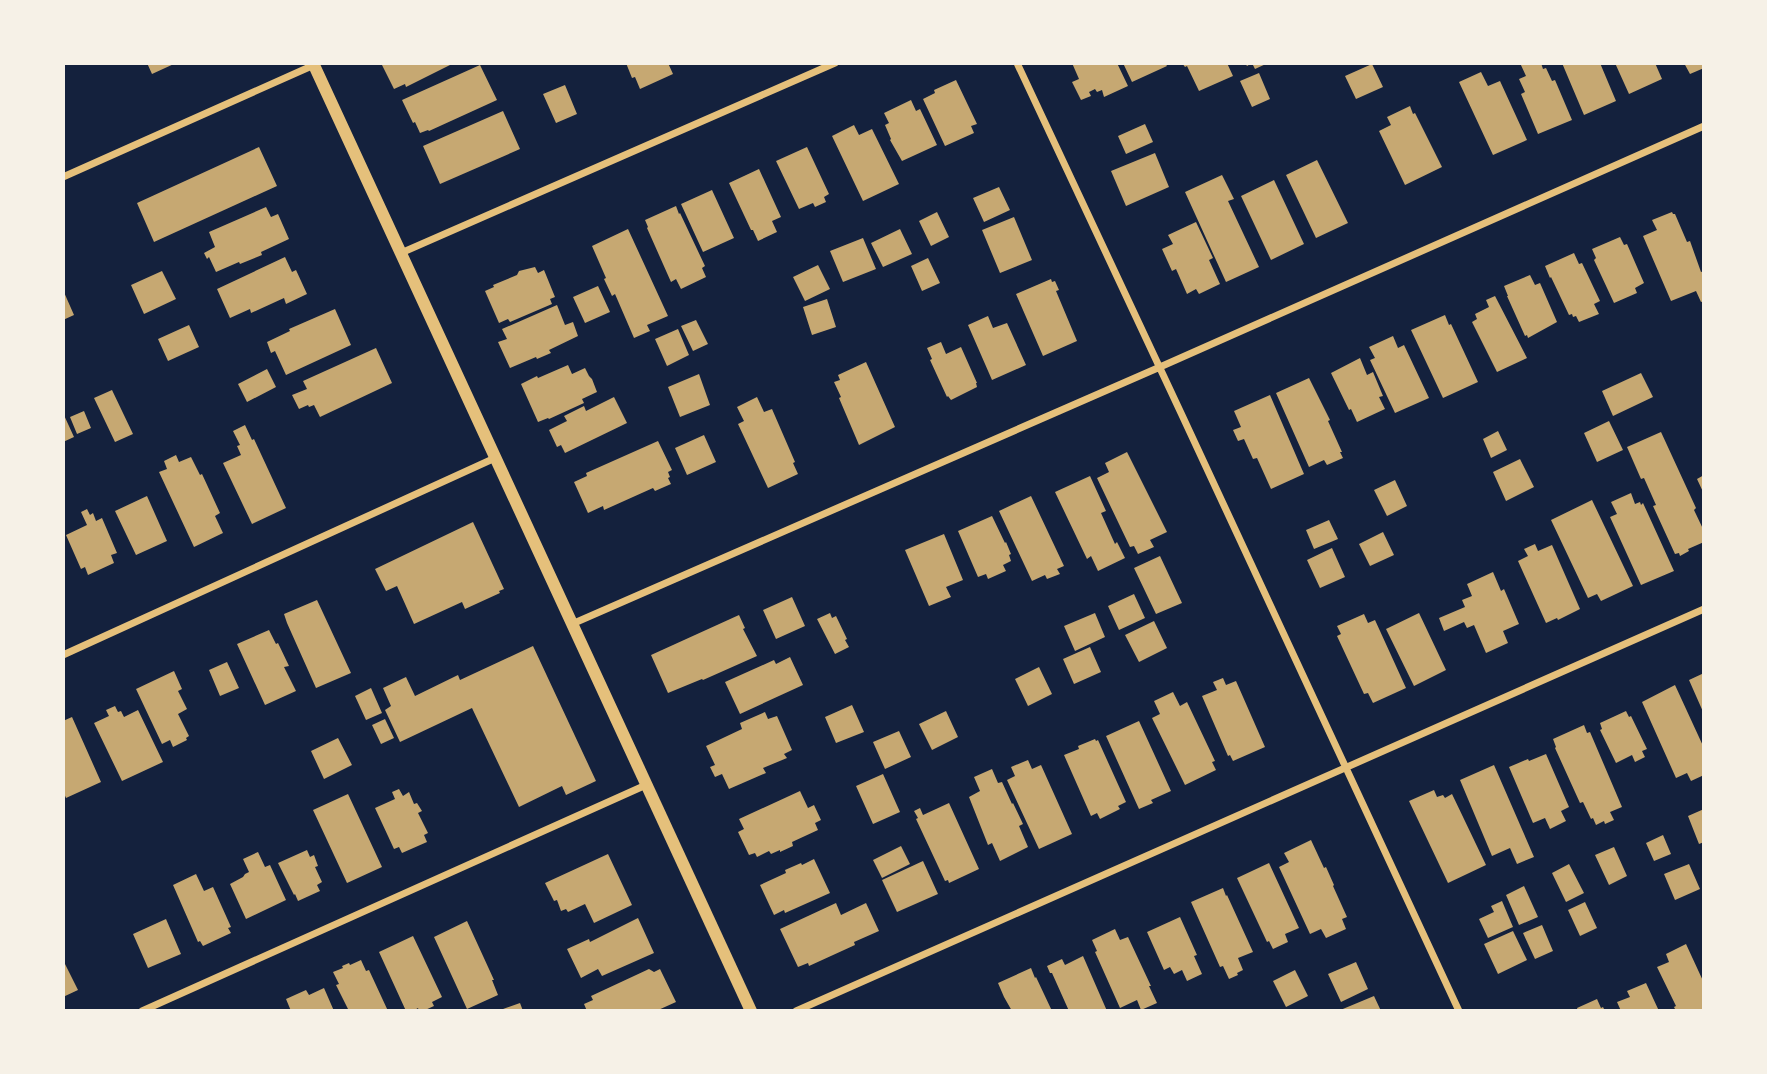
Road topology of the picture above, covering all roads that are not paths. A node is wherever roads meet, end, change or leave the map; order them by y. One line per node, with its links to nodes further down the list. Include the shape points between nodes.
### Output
1 (835, 63): 6 (street)
2 (1017, 63): 7 (street)
3 (314, 64): 5 (street); 6 (street)
4 (1704, 126): 7 (street)
5 (63, 177)
6 (401, 253): 8 (street)
7 (1160, 367): 10 (street); 12 (street)
8 (495, 458): 10 (street); 11 (street)
9 (1704, 609): 12 (street)
10 (572, 625): 13 (street)
11 (63, 654)
12 (1346, 768): 16 (street); 17 (street)
13 (646, 785): 14 (street); 15 (street)
14 (142, 1011)
15 (751, 1011)
16 (796, 1011)
17 (1459, 1011)

